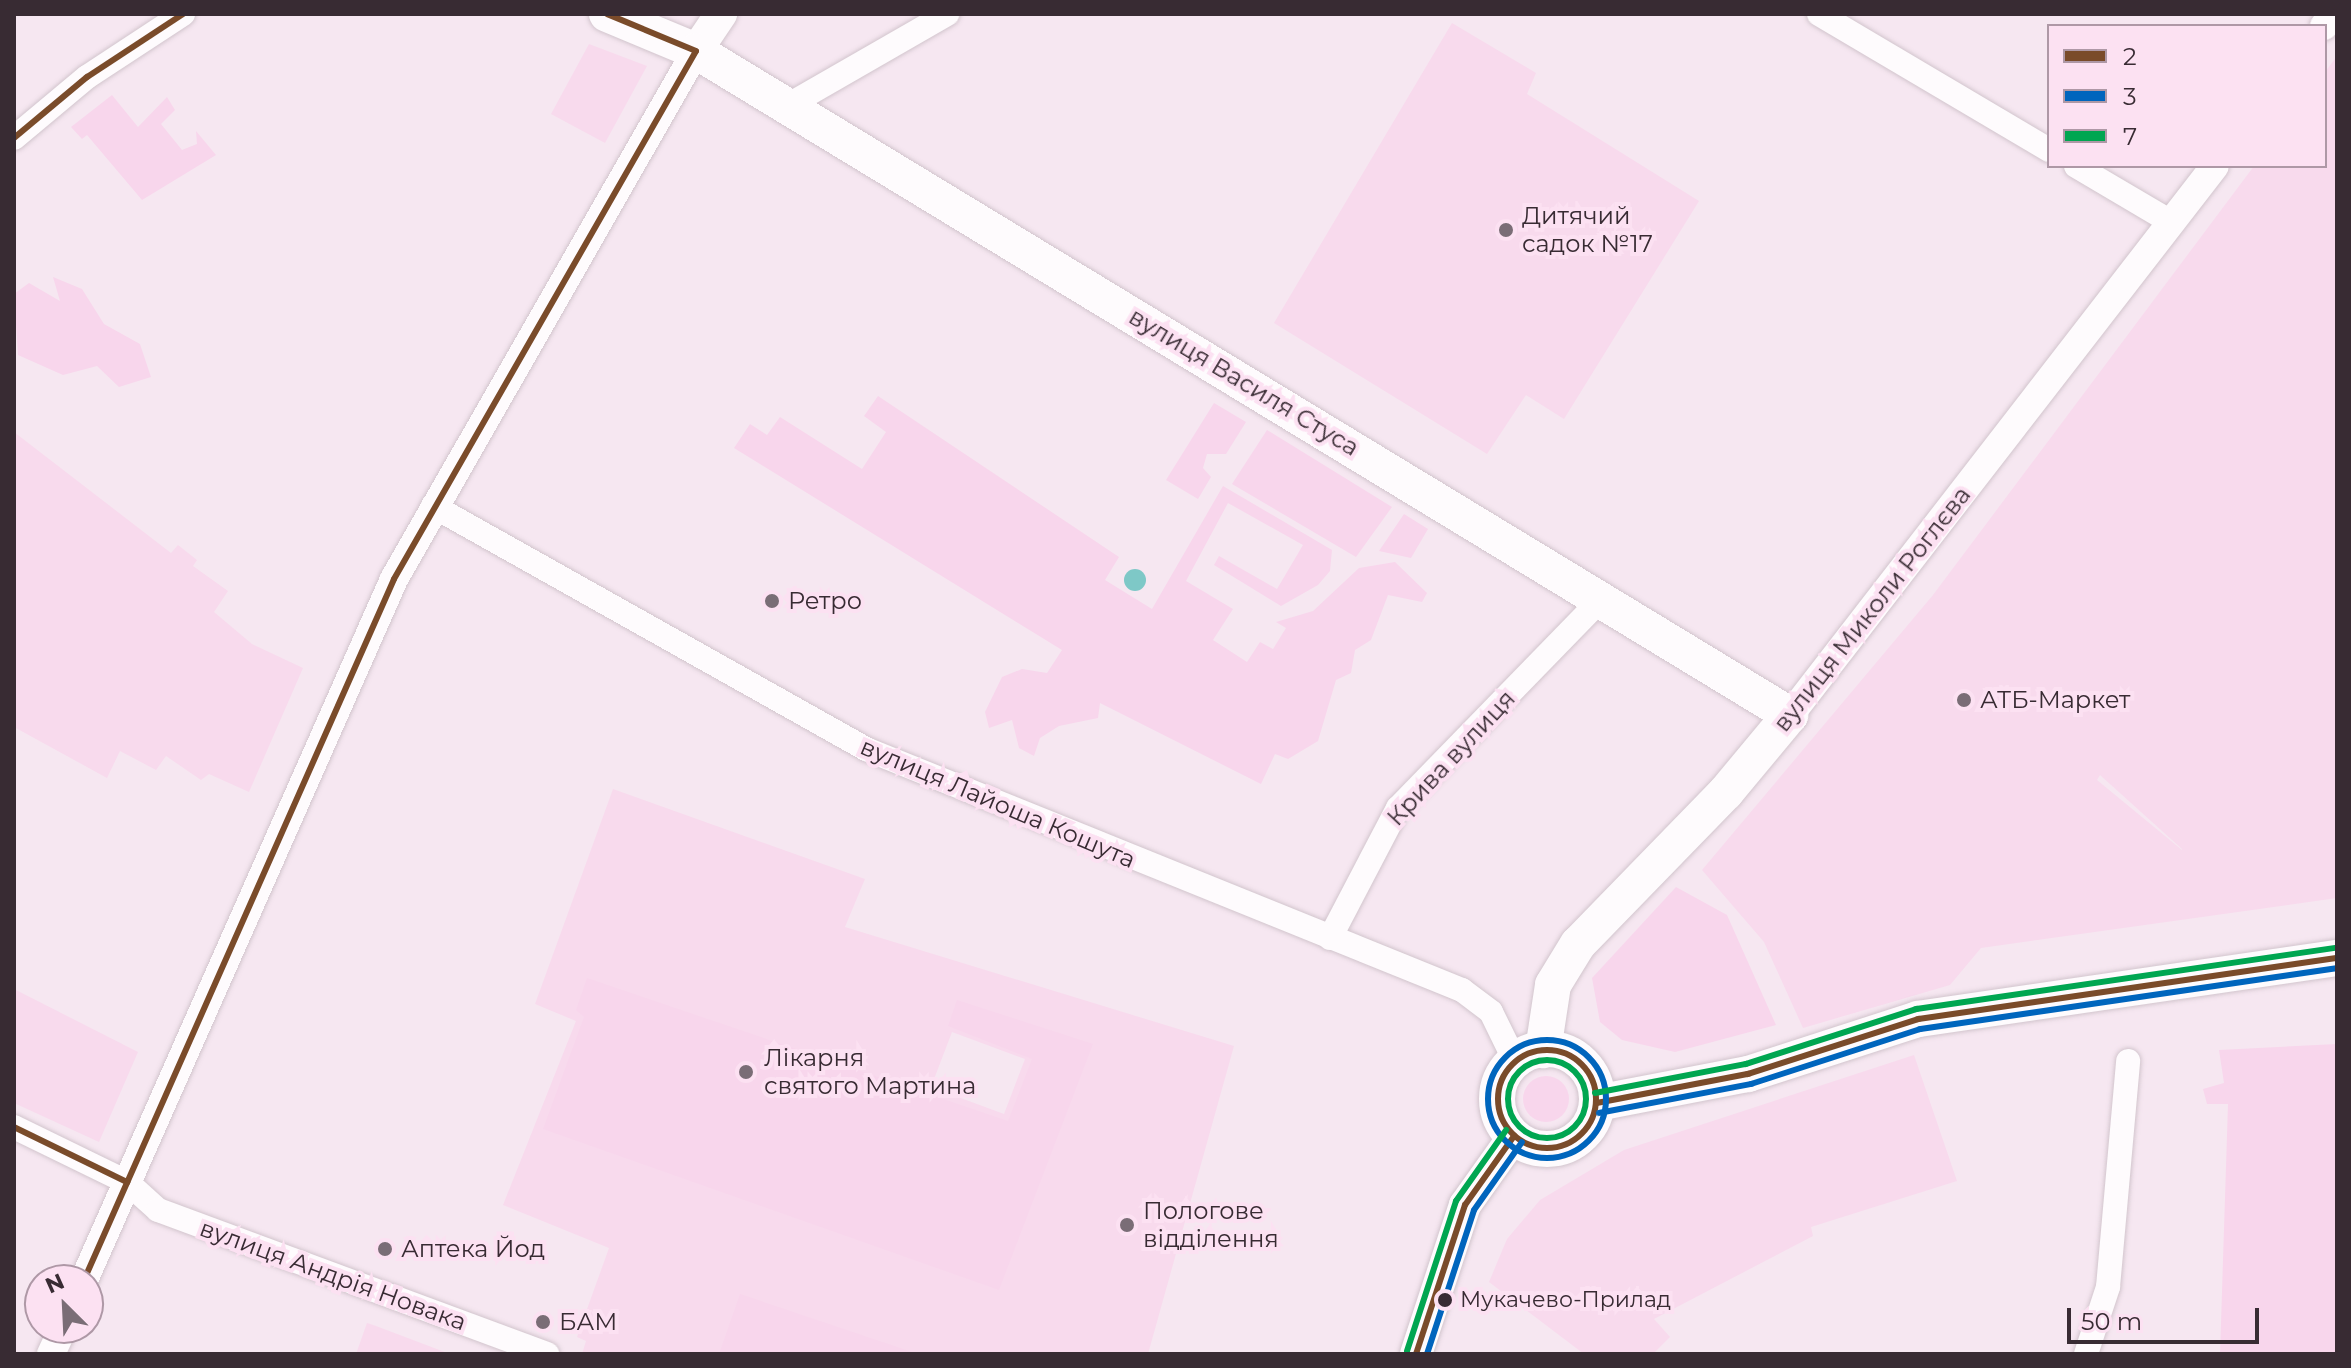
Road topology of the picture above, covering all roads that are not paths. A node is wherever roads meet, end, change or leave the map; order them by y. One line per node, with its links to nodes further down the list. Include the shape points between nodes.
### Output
1 (183, 14): 8 (street, via 124,50)
2 (607, 14): 6 (main road, вулиця Василя Стуса)
3 (721, 14): 6 (main road)
4 (947, 14): 7 (street)
5 (1819, 14): 9 (street)
6 (696, 51): 7 (main road, вулиця Василя Стуса); 13 (street)
7 (787, 106): 14 (main road, вулиця Василя Стуса)
8 (14, 138)
9 (2047, 149)
10 (2079, 168): 12 (street)
11 (2213, 168): 12 (street, вулиця Миколи Роглєва)
12 (2171, 222): 15 (street, вулиця Миколи Роглєва)
13 (433, 506): 16 (street, вулиця Лайоша Кошута, via 866,749); 23 (street, via 355,658)
14 (1601, 599): 15 (main road, вулиця Василя Стуса); 16 (street, Крива вулиця, via 1398,808)
15 (1790, 715): 18 (main road, вулиця Миколи Роглєва, via 1578,944 1553,985)
16 (1330, 938): 18 (street, вулиця Лайоша Кошута, via 1479,1001)
17 (2337, 958): 20 (main road, via 2136,983 1918,1019 1748,1074)
18 (1529, 1055): 20 (main road, via 1585,1067); 22 (main road, via 1497,1101)
19 (2128, 1061): 27 (street, via 2108,1287)
20 (1597, 1103): 22 (main road, via 1591,1125 1566,1146 1533,1147)
21 (14, 1127): 23 (street, вулиця Андрія Новака)
22 (1514, 1136): 26 (main road, via 1465,1205)
23 (127, 1182): 24 (street); 25 (street, вулиця Андрія Новака, via 158,1210)
24 (91, 1264)
25 (547, 1354)
26 (1416, 1354)
27 (2086, 1354)

